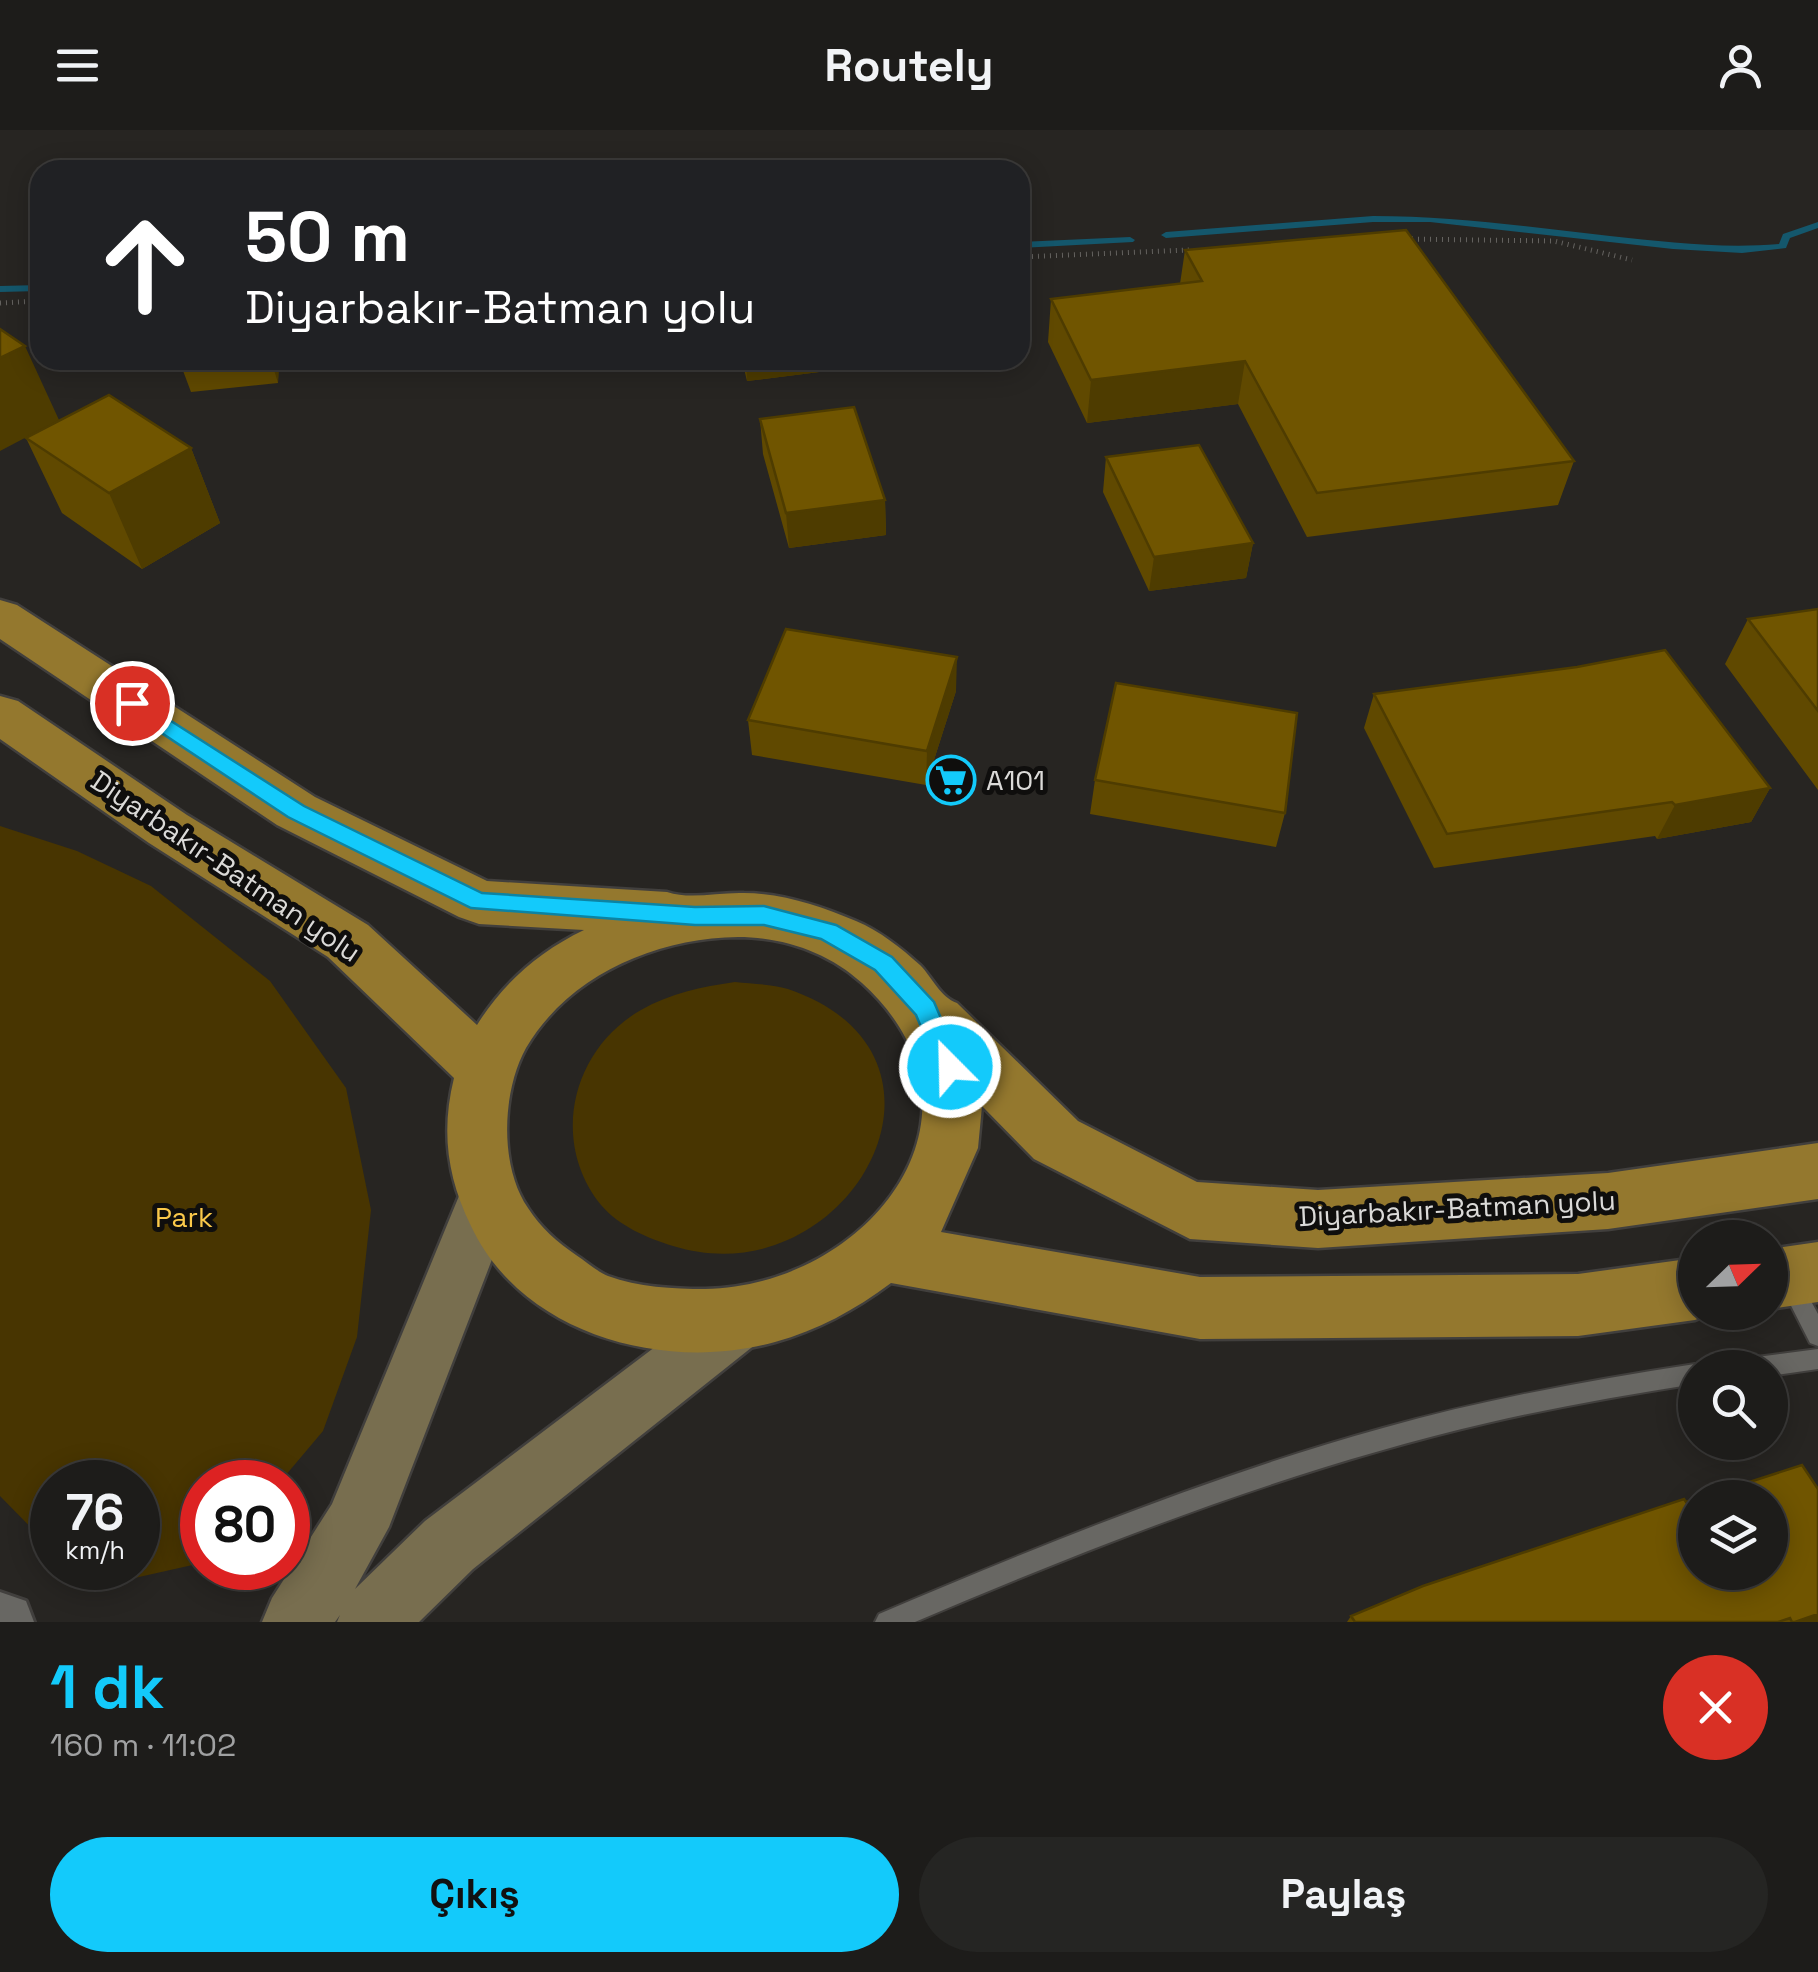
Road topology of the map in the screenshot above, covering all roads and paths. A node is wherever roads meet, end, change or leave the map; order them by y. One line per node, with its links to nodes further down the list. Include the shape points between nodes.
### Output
1 (1392, 240): 4 (path, via 1554,241)
2 (1201, 250): 3 (path)
3 (1030, 257)
4 (1632, 260)
5 (30, 302): 6 (path)
6 (0, 303)
7 (0, 616): 9 (highway, via 296,812 479,902)
8 (0, 714): 11 (highway, Diyarbakır-Batman yolu, via 348,941)
9 (695, 916): 10 (highway, Diyarbakır-Batman yolu, via 764,916 828,932 884,964); 11 (highway, via 628,933 567,966 518,1012)
10 (926, 1010): 12 (highway, Diyarbakır-Batman yolu, via 1056,1140 1190,1210 1318,1219 1588,1203); 14 (highway, via 950,1067 951,1130 930,1194)
11 (486, 1070): 13 (highway, via 474,1134)
12 (1818, 1171)
13 (487, 1197): 17 (highway, via 524,1254 583,1298 658,1320); 23 (main road, via 356,1527)
14 (884, 1252): 16 (highway, via 1200,1308 1578,1305); 17 (highway, via 819,1296)
15 (1792, 1276): 18 (lane)
16 (1678, 1291)
17 (740, 1320): 22 (main road)
18 (1818, 1336)
19 (1818, 1359): 20 (lane)
20 (1788, 1363)
21 (1678, 1377): 26 (lane, via 1448,1422 1310,1460 1152,1514)
22 (449, 1546): 24 (street); 25 (main road)
23 (296, 1622)
24 (327, 1622)
25 (371, 1622)
26 (887, 1622)

